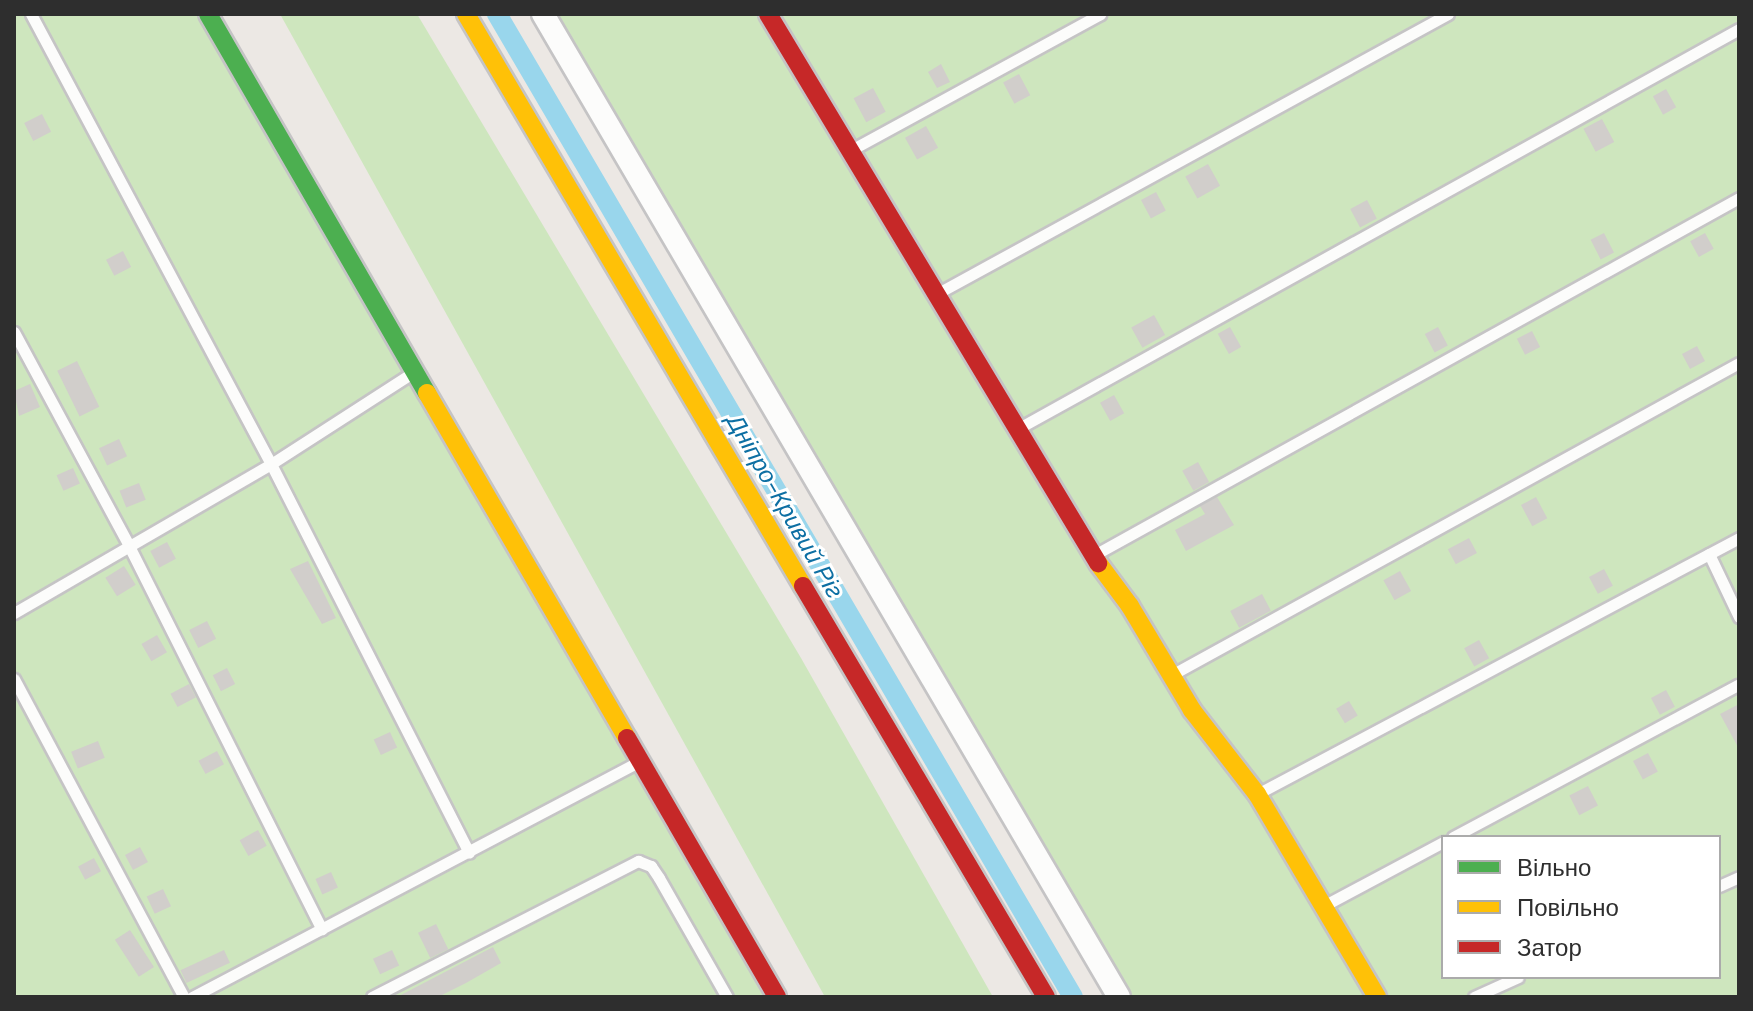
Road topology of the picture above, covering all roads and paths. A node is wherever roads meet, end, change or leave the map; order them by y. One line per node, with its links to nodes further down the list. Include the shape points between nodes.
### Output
1 (31, 14): 16 (lane)
2 (208, 14): 14 (street)
3 (466, 14): 39 (street)
4 (543, 14): 40 (street)
5 (768, 14): 9 (street)
6 (1100, 14): 9 (lane)
7 (1448, 14): 11 (lane)
8 (1739, 29): 15 (lane)
9 (851, 150): 11 (street)
10 (1739, 198): 20 (lane)
11 (934, 295): 15 (street)
12 (14, 332): 18 (lane)
13 (1739, 363): 23 (lane)
14 (415, 371): 16 (lane); 26 (street)
15 (1016, 429): 20 (street)
16 (271, 464): 18 (lane); 30 (lane)
17 (1739, 538): 19 (lane)
18 (129, 546): 21 (lane); 32 (lane)
19 (1709, 554): 22 (lane); 27 (lane)
20 (1093, 556): 23 (street, via 1130,606)
21 (14, 613)
22 (1739, 617)
23 (1170, 676): 27 (street)
24 (14, 679): 35 (lane)
25 (1739, 684): 28 (lane)
26 (642, 760): 30 (lane); 38 (street)
27 (1257, 794): 31 (street)
28 (1457, 835)
29 (1441, 843): 31 (lane)
30 (469, 852): 32 (lane)
31 (1322, 907): 41 (street)
32 (322, 929): 36 (lane)
33 (1514, 979): 42 (lane)
34 (724, 996): 37 (lane, via 659,878 651,866 638,861)
35 (184, 997)
36 (192, 997)
37 (372, 997)
38 (777, 997)
39 (1046, 997)
40 (1119, 997)
41 (1377, 997)
42 (1474, 997)

